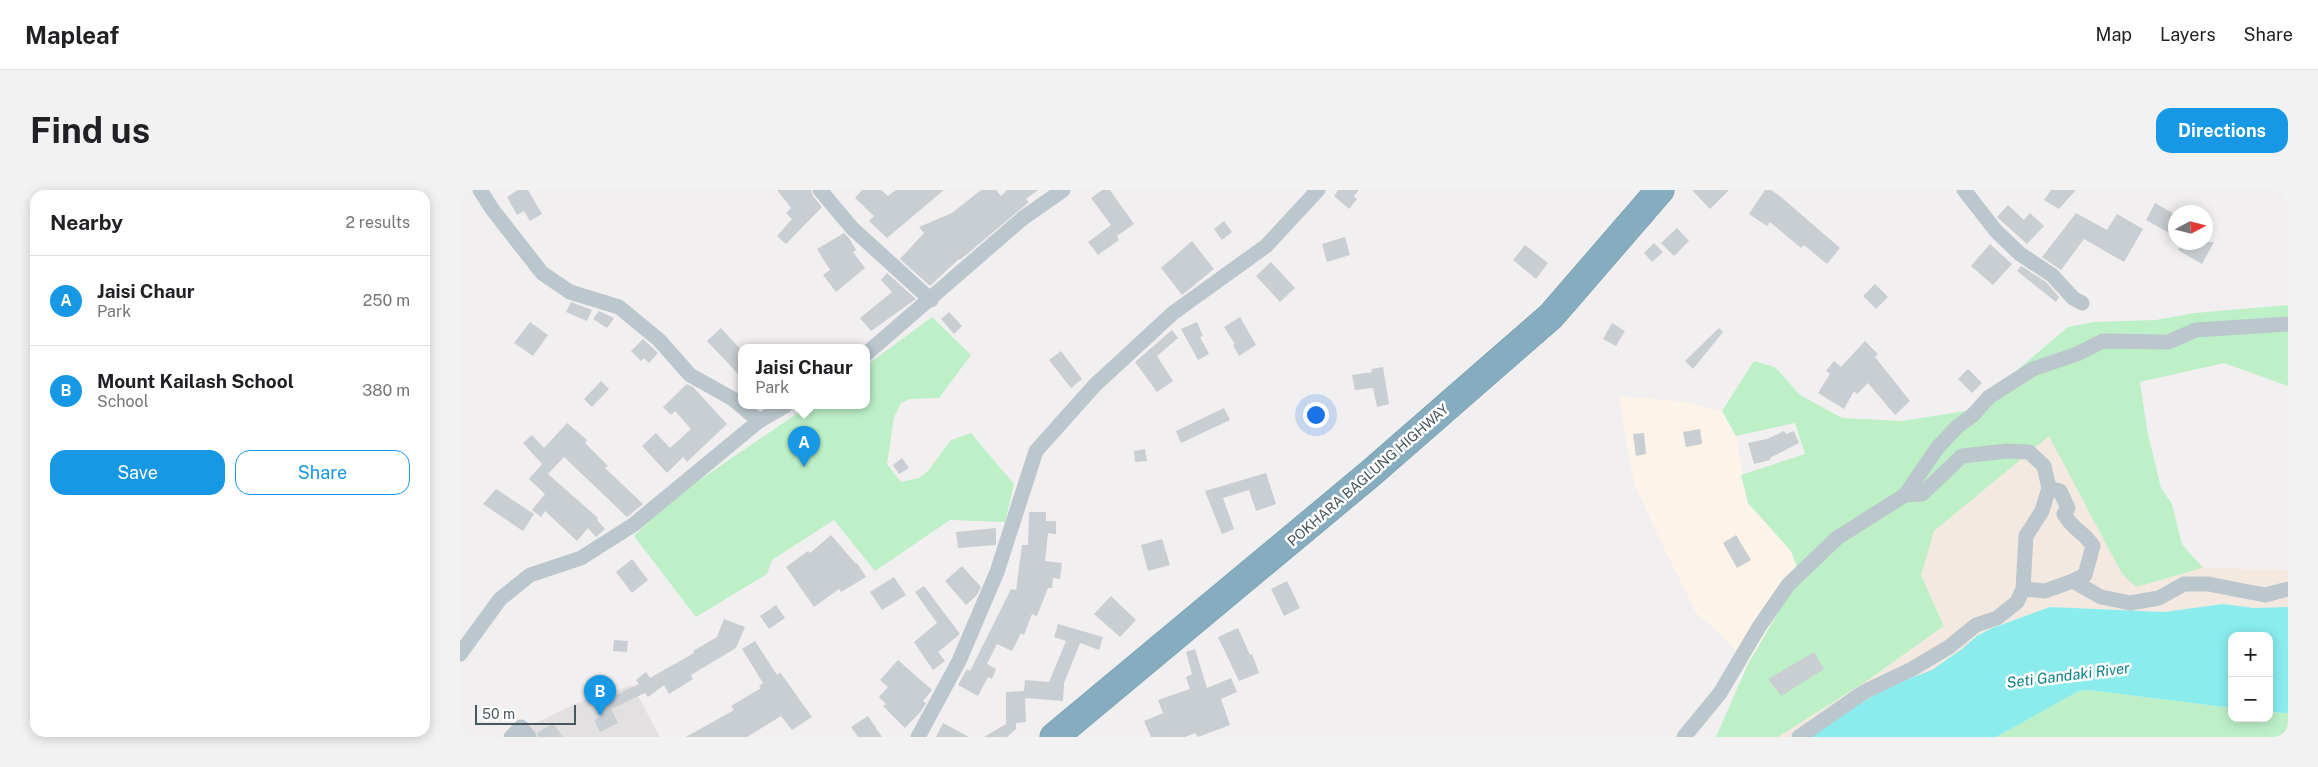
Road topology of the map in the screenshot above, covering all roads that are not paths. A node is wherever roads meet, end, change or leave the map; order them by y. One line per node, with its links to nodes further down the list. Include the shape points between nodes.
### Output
1 (480, 190): 11 (street, via 542,273 570,292 619,307 659,340 690,375)
2 (820, 190): 7 (street, via 852,228)
3 (1318, 190): 23 (street, via 1266,246 1173,313 1102,378 1036,452 997,572 959,661)
4 (1660, 190): 24 (highway, POKHARA BAGLUNG HIGHWAY, via 1551,316 1371,473)
5 (1964, 190): 8 (street, via 1996,231 2020,254 2052,276 2072,298)
6 (1056, 192): 7 (street)
7 (931, 300): 10 (street)
8 (2082, 303)
9 (2288, 324): 16 (street, via 2196,330 2168,342 2103,341 2033,370 1989,397 1974,415 1958,426 1938,447)
10 (870, 351)
11 (738, 403)
12 (745, 409): 14 (street)
13 (780, 409): 14 (street)
14 (759, 421): 20 (street, via 633,525 581,558 530,574 500,599)
15 (2049, 488): 16 (street, via 2044,466 2029,452 2007,451 1962,456 1922,494); 17 (street, via 2060,491 2068,508 2064,514 2071,527 2086,535 2093,546 2085,575); 18 (street, via 2042,511 2026,536)
16 (1905, 495): 25 (street, via 1837,538 1788,585 1720,692)
17 (2073, 581): 18 (street, via 2045,591); 19 (street, via 2101,596 2130,603 2159,598 2184,584 2208,584 2265,595)
18 (2023, 589): 26 (street, via 2018,602 1998,618 1976,625 1949,647 1864,692)
19 (2288, 589)
20 (460, 654)
21 (510, 737): 22 (street, via 521,727)
22 (529, 737)
23 (918, 737)
24 (1054, 737)
25 (1684, 737)
26 (1799, 737)

